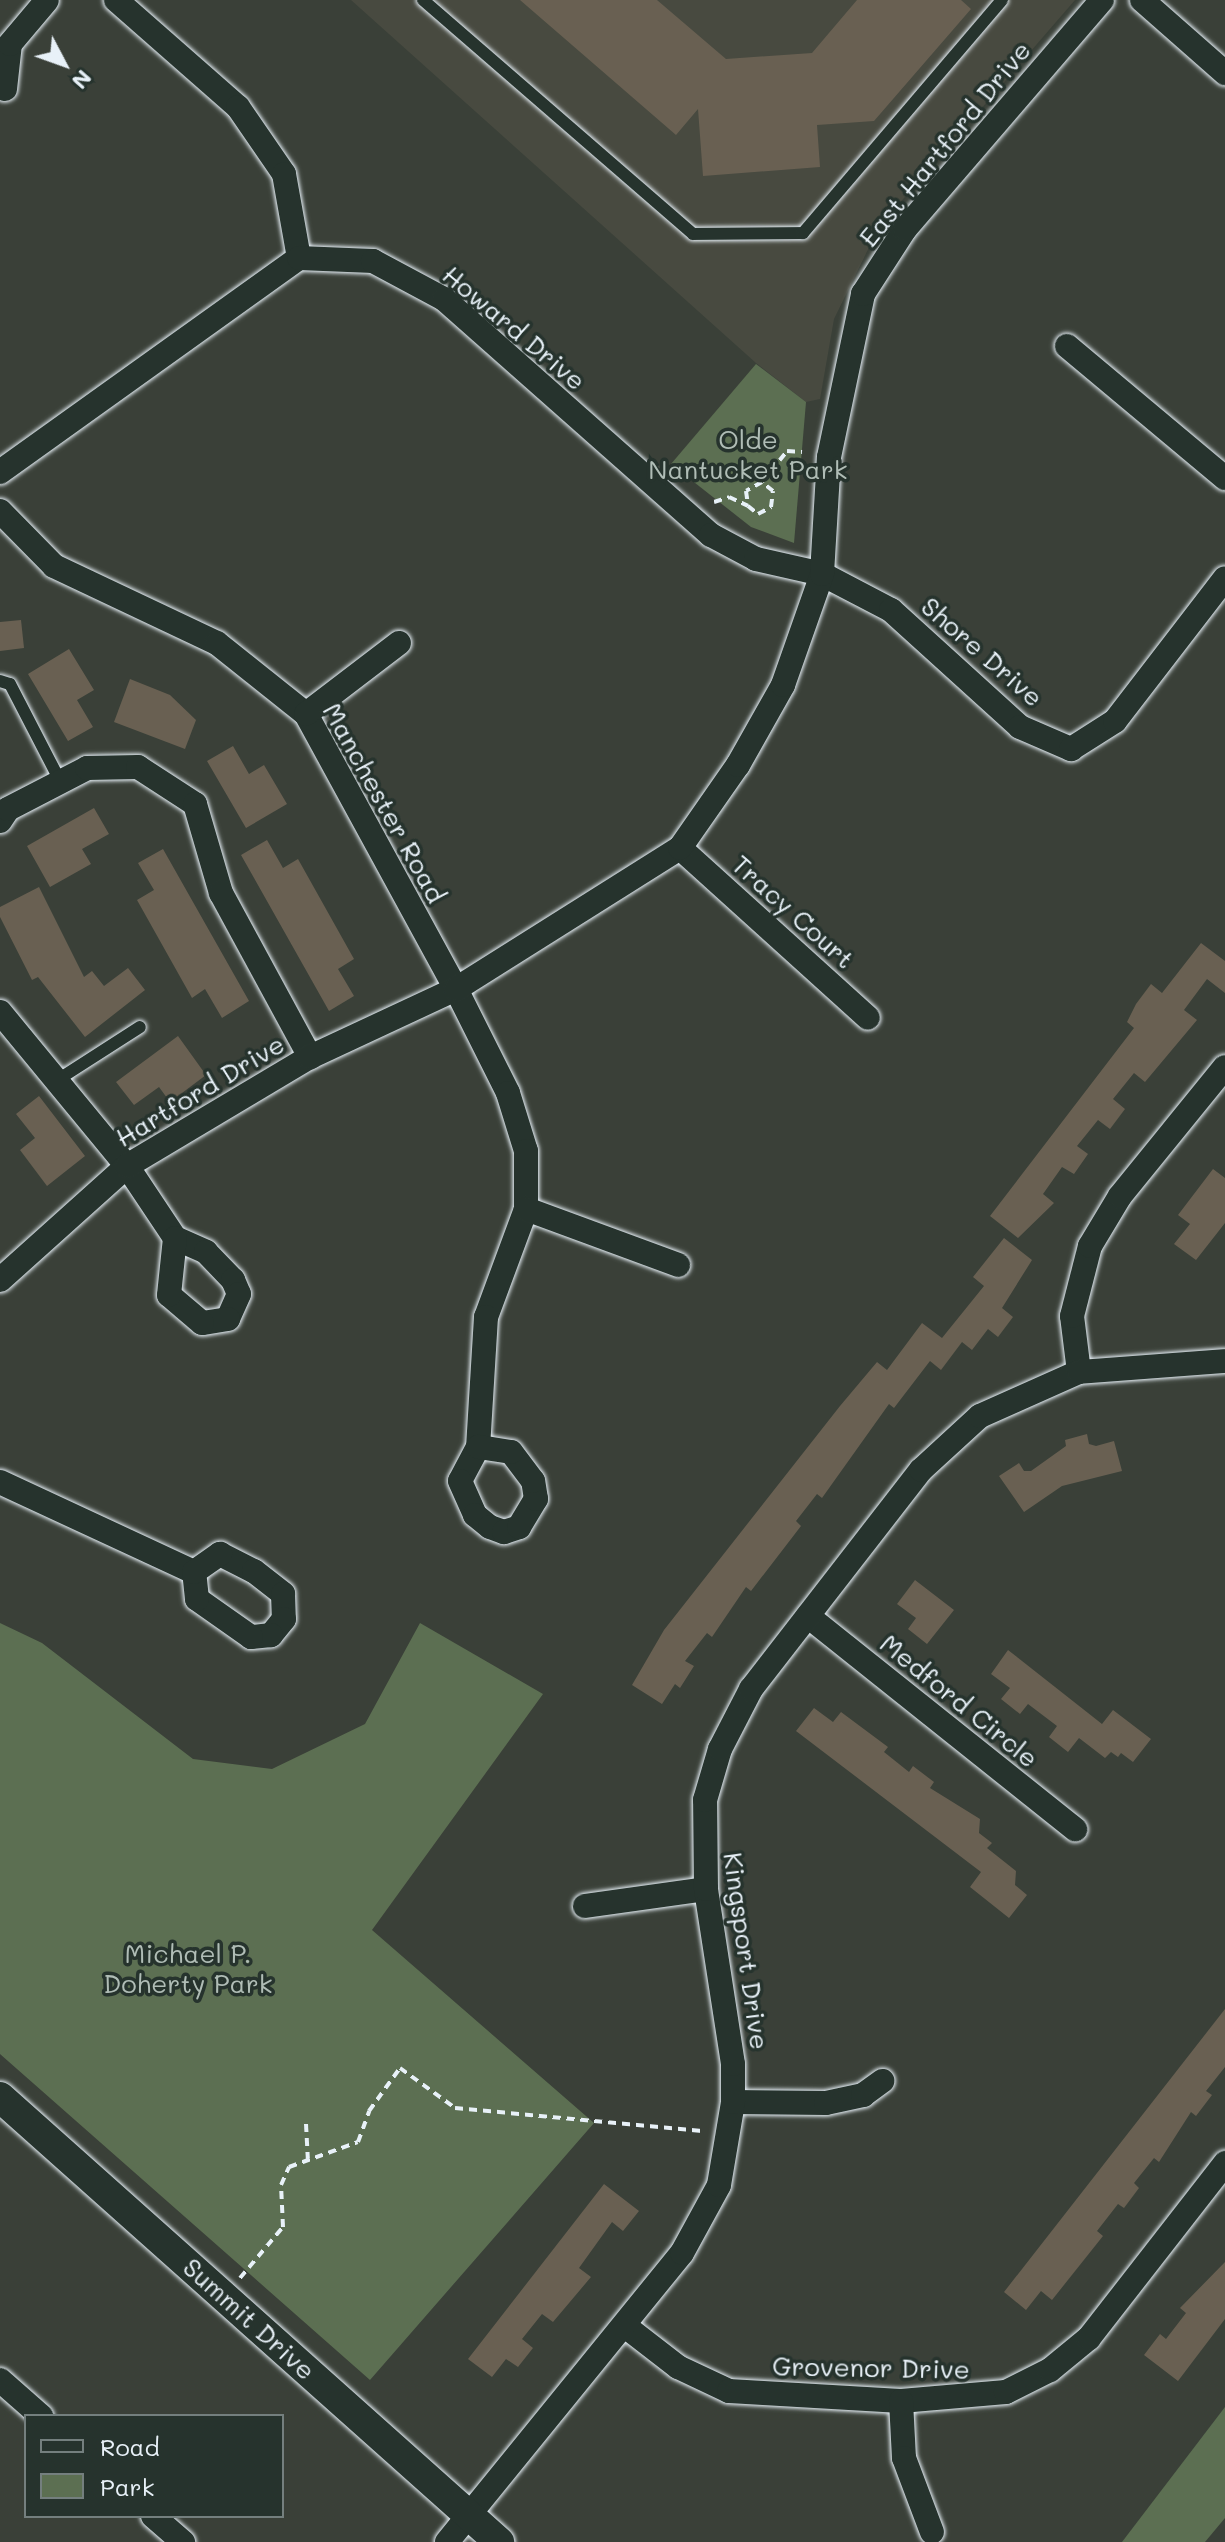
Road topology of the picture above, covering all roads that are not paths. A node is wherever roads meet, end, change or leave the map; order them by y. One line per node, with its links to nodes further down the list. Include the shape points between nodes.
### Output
1 (47, 0): 8 (street, via 10,44)
2 (116, 0): 9 (street, via 238,107 284,174)
3 (423, 0): 4 (lane, via 693,234 803,233)
4 (1002, 0)
5 (1102, 0): 14 (street, East Hartford Drive, via 905,229 863,294 829,457)
6 (1142, 0): 7 (street)
7 (1225, 73)
8 (5, 89)
9 (299, 258): 11 (street); 14 (street, Howard Drive, via 373,261 444,299 711,535 756,559)
10 (1067, 346): 12 (street)
11 (0, 472)
12 (1225, 478)
13 (0, 511): 18 (street, Manchester Road, via 54,566 217,643)
14 (822, 574): 15 (street, Shore Drive, via 891,610 1020,727 1071,749 1115,721); 21 (street, East Hartford Drive, via 783,685 738,765)
15 (1225, 578)
16 (399, 643): 18 (street)
17 (0, 681): 19 (lane, via 10,684)
18 (306, 714): 22 (street, Manchester Road)
19 (60, 781): 20 (street, via 8,809); 26 (street, via 87,768 138,767 195,804 221,893)
20 (0, 821)
21 (680, 848): 22 (street, East Hartford Drive); 24 (street, Tracy Court)
22 (456, 989): 26 (street, Hartford Drive); 30 (street, Manchester Road, via 508,1093 526,1151)
23 (0, 1012): 28 (street)
24 (868, 1018)
25 (140, 1027): 28 (lane)
26 (310, 1057): 29 (street, Hartford Drive)
27 (1225, 1067): 35 (street, via 1120,1196 1090,1246 1072,1316)
28 (59, 1079): 29 (street)
29 (127, 1166): 31 (street); 33 (street, Hartford Drive)
30 (526, 1209): 32 (street); 36 (street, via 486,1317)
31 (175, 1238)
32 (678, 1265)
33 (0, 1280)
34 (1225, 1361): 35 (street, Kingsport Drive)
35 (1079, 1372): 39 (street, Kingsport Drive, via 980,1416 951,1440)
36 (478, 1447)
37 (0, 1482): 38 (street)
38 (194, 1572)
39 (808, 1616): 40 (street, Medford Circle); 41 (street, Kingsport Drive, via 746,1697 720,1749 705,1800)
40 (1075, 1829)
41 (706, 1889): 42 (street); 45 (street, Kingsport Drive, via 733,2064)
42 (585, 1906)
43 (882, 2081): 45 (street, via 863,2095 826,2103)
44 (0, 2097): 51 (street, Summit Drive)
45 (733, 2102): 47 (street, Kingsport Drive, via 719,2185 704,2220)
46 (1225, 2163): 49 (street, Grovenor Drive, via 1089,2338 1063,2361 1006,2392)
47 (625, 2326): 49 (street, Grovenor Drive, via 678,2367 729,2391); 51 (street, Kingsport Drive)
48 (0, 2380): 50 (street)
49 (901, 2401): 53 (street, via 904,2458)
50 (39, 2414)
51 (469, 2515): 55 (street, Kingsport Drive); 56 (street, Summit Drive)
52 (155, 2518): 54 (street)
53 (932, 2532)
54 (183, 2542)
55 (447, 2542)
56 (499, 2542)

